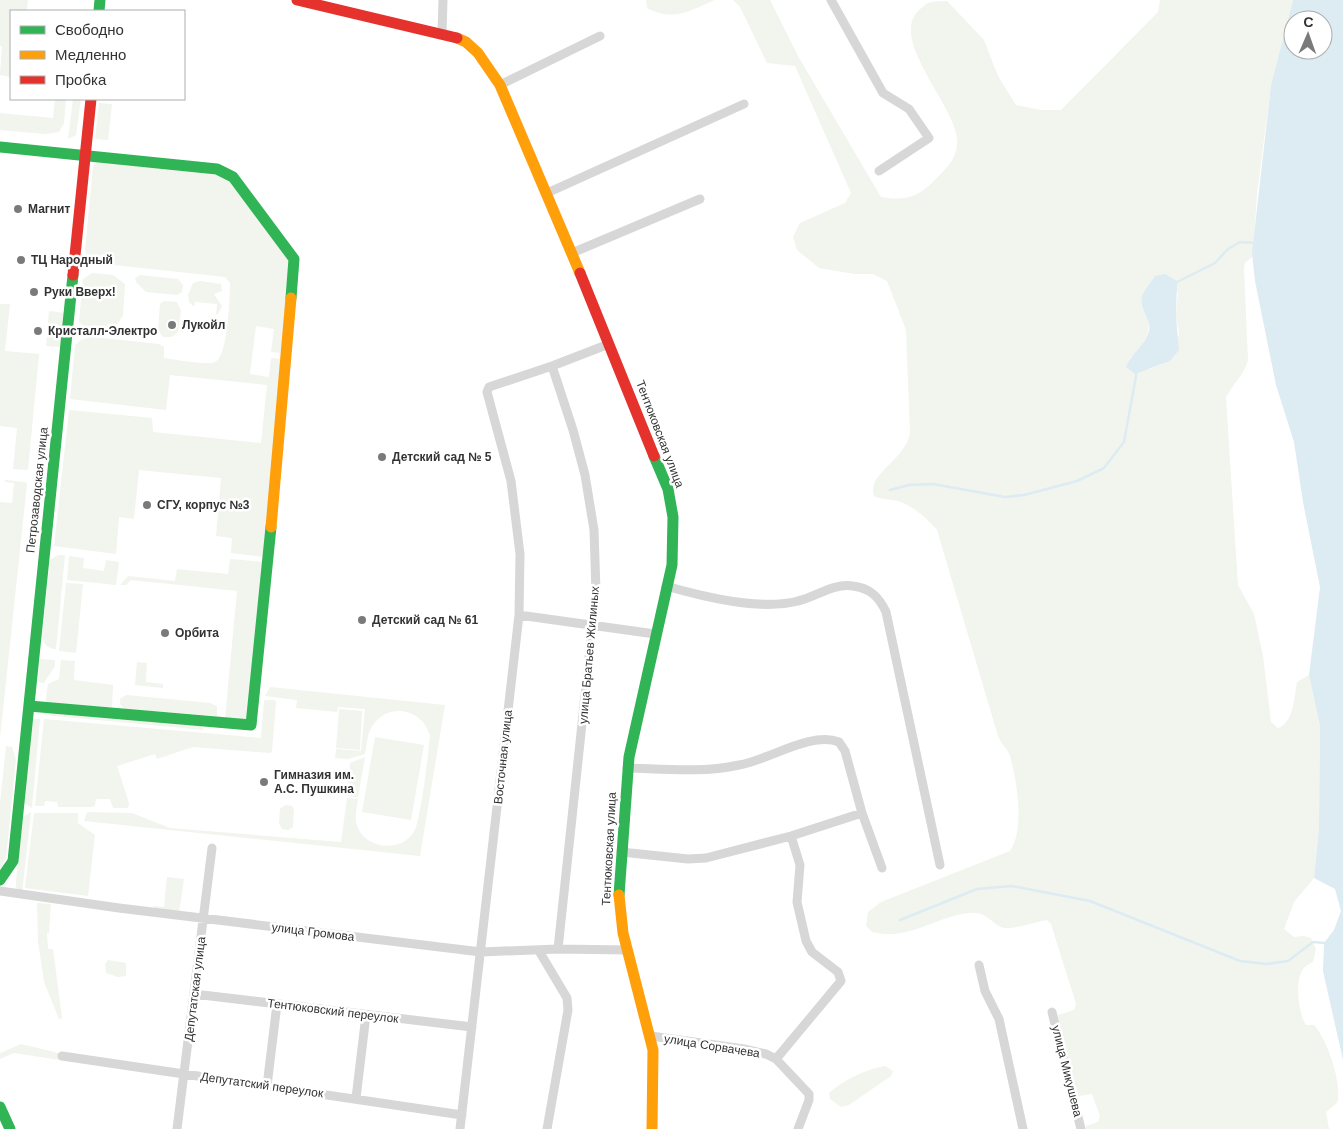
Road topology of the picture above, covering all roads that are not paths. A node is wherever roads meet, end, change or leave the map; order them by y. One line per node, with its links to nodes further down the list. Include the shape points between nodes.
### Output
1 (297, 0): 4 (street, Тентюковская улица)
2 (443, 0): 4 (street)
3 (831, 0): 11 (street, via 883,93 909,109 929,138)
4 (442, 33): 6 (street, Тентюковская улица, via 460,39 478,53)
5 (600, 36): 6 (street)
6 (500, 85): 12 (street, Тентюковская улица)
7 (91, 100): 10 (street, Петрозаводская улица)
8 (744, 104): 12 (street)
9 (0, 147): 10 (street)
10 (85, 156): 21 (street, Петрозаводская улица); 21 (street, via 217,170 233,177 294,259 283,410 251,725)
11 (879, 171)
12 (547, 193): 14 (street, Тентюковская улица)
13 (700, 199): 14 (street)
14 (572, 253): 15 (street, Тентюковская улица)
15 (608, 344): 16 (street); 17 (street, Тентюковская улица, via 663,475 671,502 674,536)
16 (552, 366): 18 (street, Восточная улица, via 489,387 487,397 511,481 520,554); 19 (street, улица Братьев Жилиных, via 576,439 594,530 596,592)
17 (666, 586): 20 (street, Тентюковская улица); 27 (street, via 720,601 781,604 839,586 852,586 880,599 886,612)
18 (519, 615): 19 (street); 35 (street, Восточная улица)
19 (593, 625): 20 (street); 32 (street, улица Братьев Жилиных)
20 (655, 634): 22 (street, Тентюковская улица)
21 (29, 706): 29 (street, Петрозаводская улица, via 13,861)
22 (627, 768): 23 (street, via 683,770 740,765 829,738 839,742 845,752); 26 (street, Тентюковская улица)
23 (862, 813): 24 (street); 28 (street)
24 (791, 836): 26 (street, via 706,858); 44 (street, via 800,865 797,902 806,941 812,952 838,972 841,981)
25 (212, 848): 31 (street, Депутатская улица)
26 (621, 852): 33 (street, Тентюковская улица, via 619,905)
27 (940, 865)
28 (882, 868)
29 (0, 880)
30 (0, 891): 31 (street, улица Громова)
31 (204, 919): 35 (street, улица Громова); 37 (street, Депутатская улица)
32 (558, 949): 33 (street, улица Громова); 34 (street, улица Громова)
33 (628, 950): 42 (street, Тентюковская улица)
34 (539, 951): 35 (street, улица Громова); 53 (street, via 568,1004)
35 (481, 952): 41 (street, Восточная улица)
36 (978, 965): 56 (street, via 988,1000 999,1019)
37 (194, 994): 38 (street, Тентюковский переулок); 45 (street, Депутатская улица)
38 (277, 1004): 40 (street, Тентюковский переулок); 46 (street)
39 (1052, 1012): 57 (street, улица Микушева)
40 (366, 1015): 41 (street, Тентюковский переулок); 47 (street)
41 (472, 1027): 49 (street, Восточная улица)
42 (651, 1036): 44 (street, улица Сорвачева, via 744,1049); 54 (street, Тентюковская улица, via 654,1067)
43 (62, 1056): 45 (street, Депутатский переулок)
44 (776, 1059): 55 (street, улица Сорвачева, via 809,1094)
45 (184, 1075): 46 (street, Депутатский переулок); 51 (street, Депутатская улица)
46 (266, 1086): 47 (street, Депутатский переулок)
47 (356, 1098): 49 (street, Депутатский переулок)
48 (0, 1108): 50 (street)
49 (462, 1115): 52 (street, Восточная улица)
50 (10, 1129)
51 (177, 1129)
52 (460, 1129)
53 (547, 1129)
54 (652, 1129)
55 (798, 1129)
56 (1023, 1129)
57 (1081, 1129)

